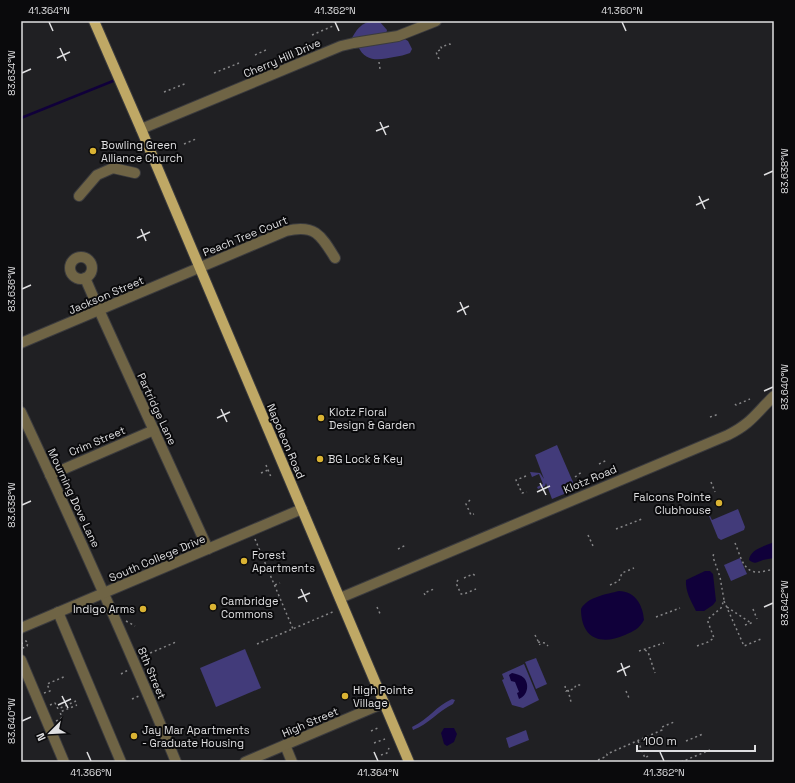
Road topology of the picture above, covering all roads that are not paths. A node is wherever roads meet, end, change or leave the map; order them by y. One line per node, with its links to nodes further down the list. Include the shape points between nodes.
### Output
1 (94, 21): 3 (main road, Napoleon Road)
2 (436, 21): 3 (street, Cherry Hill Drive, via 398,36 341,46)
3 (141, 129): 7 (main road, Napoleon Road)
4 (135, 173): 5 (street, via 113,168 97,176)
5 (79, 196)
6 (335, 258): 7 (street, Peach Tree Court, via 317,233 298,228)
7 (200, 268): 9 (street, Jackson Street); 15 (main road, Napoleon Road)
8 (85, 278): 9 (street, Partridge Lane)
9 (99, 310): 10 (street, Jackson Street); 13 (street, Partridge Lane)
10 (21, 343)
11 (774, 396): 18 (street, Klotz Road, via 756,417 728,435)
12 (23, 410): 14 (street, Mourning Dove Lane)
13 (154, 430): 14 (street, Crim Street); 16 (street, Partridge Lane)
14 (50, 475): 17 (street, Mourning Dove Lane)
15 (302, 509): 16 (street, South College Drive); 18 (main road, Napoleon Road)
16 (208, 549): 17 (street, South College Drive)
17 (104, 594): 19 (street, South College Drive); 26 (street, 8th Street)
18 (340, 598): 22 (main road, Napoleon Road)
19 (58, 612): 20 (street, South College Drive); 25 (street)
20 (21, 628)
21 (21, 660): 24 (street)
22 (384, 703): 23 (street, High Street); 29 (main road, Napoleon Road)
23 (284, 745): 27 (street, High Street); 28 (street)
24 (64, 762)
25 (121, 762)
26 (176, 762)
27 (244, 762)
28 (292, 762)
29 (409, 762)

